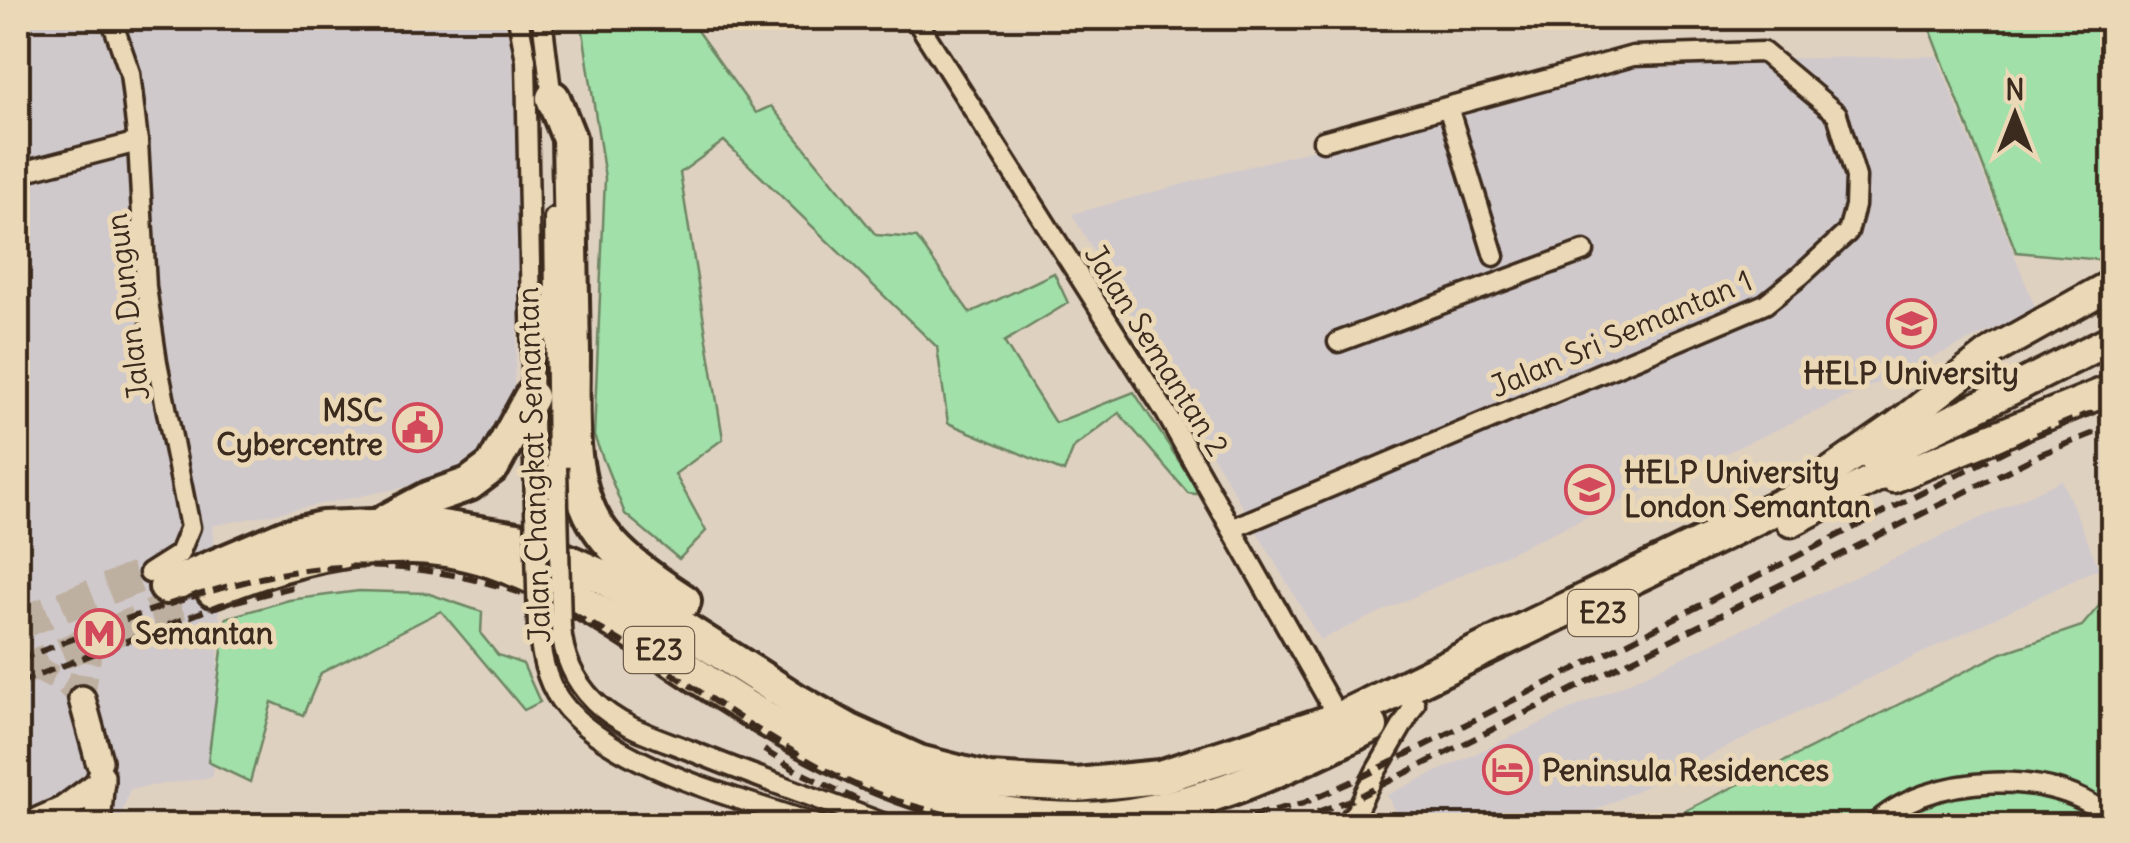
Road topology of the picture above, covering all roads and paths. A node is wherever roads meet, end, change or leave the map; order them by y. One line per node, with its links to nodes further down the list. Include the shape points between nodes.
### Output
1 (110, 18): 8 (street, Jalan Dungun, via 130,72)
2 (518, 18): 17 (street, Jalan Changkat Semantan, via 526,60)
3 (542, 18): 5 (street, Jalan Changkat Semantan)
4 (914, 18): 20 (street, Jalan Semantan 2)
5 (553, 98): 23 (highway, via 568,138 573,396 580,484 591,515 649,579 697,610); 32 (street, Jalan Changkat Semantan, bridge, via 556,467 562,648 569,666 595,702 638,732)
6 (1448, 107): 7 (street, Jalan Sri Semantan 1); 11 (street); 20 (street, Jalan Sri Semantan 1, via 1633,56 1763,52 1837,114 1856,177 1848,232 1765,304)
7 (1323, 140)
8 (138, 142): 9 (street); 21 (street, Jalan Dungun, via 149,304 190,527)
9 (18, 173)
10 (1584, 251): 14 (street)
11 (1494, 256)
12 (2112, 284): 18 (main road, via 1994,350)
13 (2112, 340): 18 (main road)
14 (1338, 342)
15 (2112, 357): 18 (main road)
16 (2112, 389): 18 (main road)
17 (531, 396): 19 (highway, via 492,466 469,484); 31 (street, Jalan Changkat Semantan, bridge, via 538,628 541,657 559,699 603,742)
18 (1787, 513): 24 (highway, E23); 25 (highway, E23)
19 (382, 524): 21 (highway, E23, via 322,528 221,549); 23 (highway, E23, via 517,539 602,577)
20 (1233, 528): 25 (street, Jalan Semantan 2)
21 (165, 588): 27 (highway, E23, via 354,549 408,548 490,560 592,606 832,758 913,793 1002,813 1079,819)
22 (82, 700): 26 (street)
23 (797, 701): 25 (highway, E23, via 919,762 988,780 1077,785 1160,777)
24 (1415, 704): 27 (highway, E23, via 1248,782); 34 (street)
25 (1339, 719)
26 (101, 772): 29 (street, via 63,810); 30 (street)
27 (1129, 814): 33 (street, via 1174,809)
28 (2112, 821): 35 (street, via 2066,792 2007,784 1916,796)
29 (28, 823): 30 (street)
30 (97, 824)
31 (820, 826)
32 (890, 826)
33 (1206, 826)
34 (1342, 826)
35 (1873, 826)

